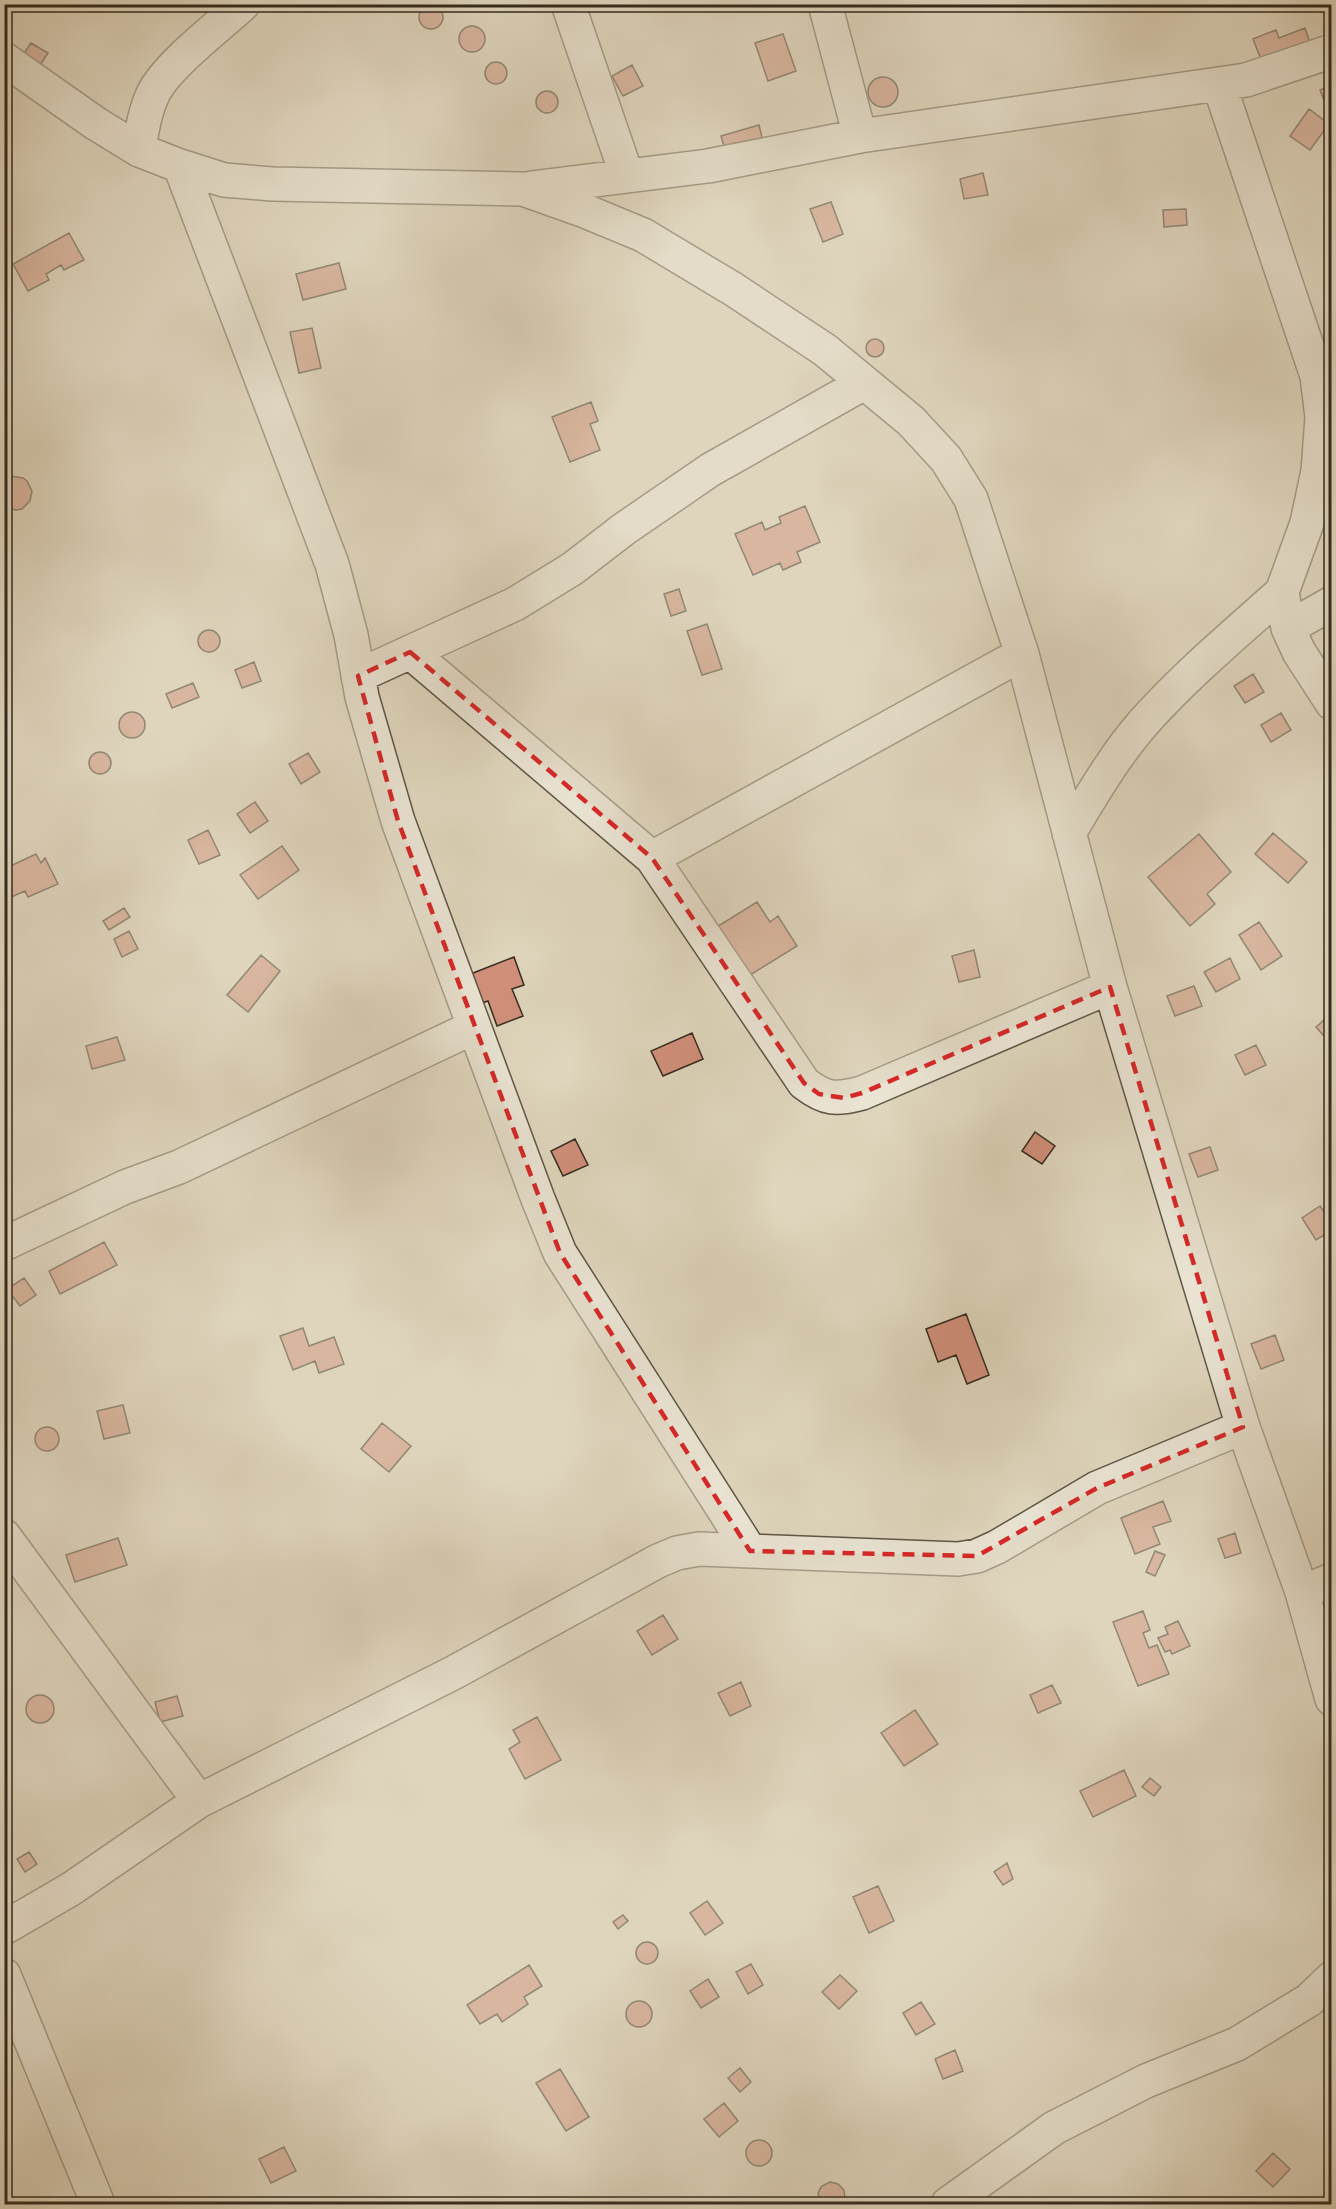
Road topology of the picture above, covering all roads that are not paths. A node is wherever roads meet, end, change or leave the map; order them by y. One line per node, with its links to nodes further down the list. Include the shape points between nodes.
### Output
1 (243, 4): 8 (street, via 174,67 155,91 142,126)
2 (568, 4): 10 (street)
3 (825, 4): 7 (street)
4 (1332, 51): 6 (street, via 1246,80)
5 (4, 59): 8 (street)
6 (1220, 84): 7 (street); 13 (street, via 1317,376 1321,407 1318,471 1307,523)
7 (860, 136): 10 (street, via 708,166)
8 (139, 150): 9 (street)
9 (180, 166): 11 (street, via 224,180 272,184); 18 (street, via 332,564)
10 (627, 176): 11 (street)
11 (523, 189): 12 (street, via 643,235 752,301 825,350)
12 (864, 383): 16 (street, via 710,470 572,569 515,604); 17 (street, via 911,422 946,459 971,499)
13 (1282, 592): 15 (street); 20 (street, via 1180,684 1143,724 1105,774)
14 (1332, 603): 15 (street)
15 (1288, 628): 19 (street)
16 (410, 652): 18 (street); 21 (street)
17 (1022, 654): 20 (street); 21 (street)
18 (358, 676): 23 (street, via 398,821)
19 (1332, 703)
20 (1069, 833): 22 (street)
21 (652, 858): 22 (street, via 804,1083 831,1098 862,1093)
22 (1110, 987): 25 (street)
23 (474, 1027): 24 (street, via 179,1167); 27 (street, via 560,1253)
24 (4, 1244)
25 (1243, 1427): 27 (street, via 1097,1488 977,1556); 28 (street)
26 (4, 1536): 30 (street)
27 (750, 1551): 30 (street, via 699,1549 657,1561 453,1673)
28 (1317, 1586): 29 (street)
29 (1332, 1699)
30 (199, 1801): 31 (street, via 71,1889)
31 (4, 1928)
32 (4, 1975): 34 (street)
33 (1332, 1978): 35 (street, via 1309,2000 1237,2044 1146,2081 1054,2128)
34 (98, 2205)
35 (948, 2205)

